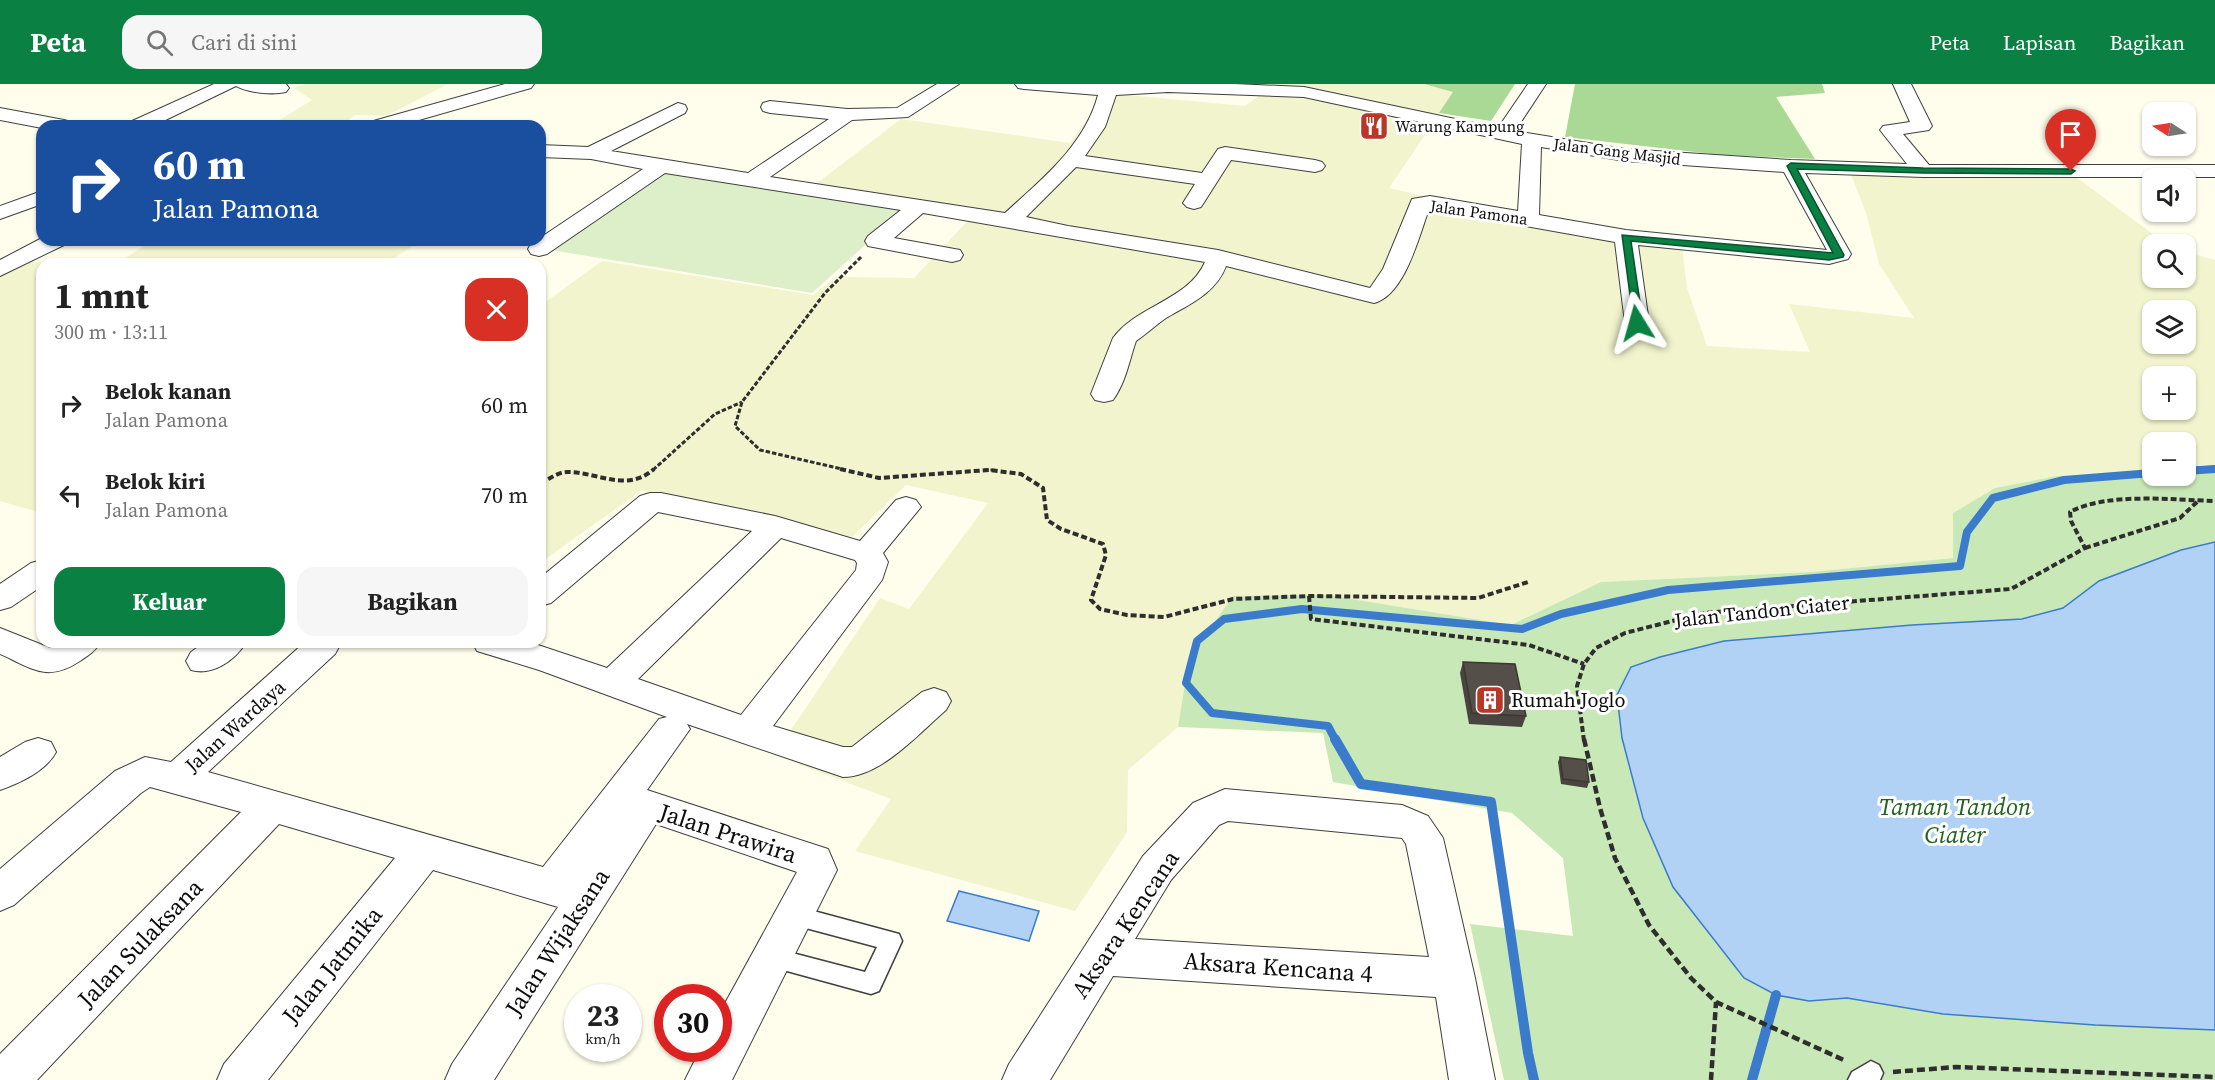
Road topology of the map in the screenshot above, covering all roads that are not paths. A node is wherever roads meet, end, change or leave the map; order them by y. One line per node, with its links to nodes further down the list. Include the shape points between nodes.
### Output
1 (229, 84): 13 (street)
2 (525, 84): 14 (street)
3 (950, 84): 12 (street, via 901,113)
4 (1024, 84): 8 (street, Jalan Gang Masjid)
5 (1538, 84): 16 (street)
6 (1902, 84): 24 (street, via 1923,126 1890,130)
7 (1170, 85): 8 (street, Jalan Gang Masjid); 16 (street, Jalan Gang Masjid, via 1304,92)
8 (1108, 90): 20 (street, via 1098,120)
9 (770, 107): 12 (street)
10 (678, 109): 19 (street)
11 (1, 115): 15 (street)
12 (848, 115): 26 (street)
13 (150, 120)
14 (398, 120)
15 (36, 121)
16 (1503, 135): 17 (street, Jalan Gang Masjid)
17 (1532, 140): 23 (street, Jalan Gang Masjid, via 1625,155); 32 (street)
18 (546, 151): 19 (street, Jalan Pamona)
19 (591, 153): 21 (street, Jalan Pamona)
20 (1072, 160): 27 (street); 33 (street)
21 (661, 166): 26 (street, Jalan Pamona); 35 (street)
22 (1315, 166): 27 (street, via 1225,153)
23 (1791, 166): 24 (street, Jalan Gang Masjid); 34 (street, Jalan Pamona, via 1838,255)
24 (1923, 171): 25 (street, Jalan Gang Masjid)
25 (2215, 171)
26 (752, 180): 30 (street, Jalan Pamona)
27 (1208, 180): 29 (street)
28 (36, 200): 31 (street)
29 (1194, 203)
30 (920, 205): 33 (street, Jalan Pamona); 39 (street, via 876,241)
31 (0, 213)
32 (1528, 219): 34 (street, Jalan Pamona); 40 (street, Jalan Pamona, via 1430,202 1420,204 1390,278 1380,294 1374,296)
33 (1010, 220): 40 (street, Jalan Pamona)
34 (1626, 237): 42 (street)
35 (546, 244)
36 (44, 246): 41 (street)
37 (543, 246): 38 (street)
38 (539, 249)
39 (952, 255)
40 (1218, 257): 43 (street, via 1210,277 1196,290 1127,336)
41 (0, 269)
42 (1637, 323)
43 (1104, 394)
44 (906, 507): 46 (street)
45 (775, 526): 46 (street); 48 (street, via 650,503); 56 (street)
46 (867, 554): 59 (street, via 873,562 871,572)
47 (36, 576): 49 (street)
48 (546, 590)
49 (0, 599)
50 (0, 640): 51 (street, via 48,661)
51 (75, 648)
52 (221, 648): 55 (street)
53 (320, 648): 62 (street, Jalan Wardaya)
54 (507, 648): 56 (street)
55 (203, 662)
56 (613, 683): 59 (street)
57 (934, 700): 59 (street, via 854,762)
58 (672, 729): 63 (street, Jalan Wijaksana)
59 (748, 732)
60 (38, 752): 61 (street)
61 (0, 775)
62 (178, 778): 64 (street); 67 (street, Jalan Wardaya, via 145,772 128,782)
63 (634, 801): 66 (street, Jalan Wijaksana); 68 (street, Jalan Prawira, via 814,861 817,870)
64 (273, 806): 65 (street); 72 (street, Jalan Sulaksana)
65 (425, 851): 66 (street); 73 (street, Jalan Jatmika)
66 (568, 892): 74 (street, Jalan Wijaksana)
67 (0, 893)
68 (804, 900): 70 (street); 70 (lane, via 891,941 872,984)
69 (1102, 956): 71 (street, Aksara Kencana 4); 71 (street, Aksara Kencana, via 1156,868 1206,814 1225,805 1402,821 1415,827 1424,838); 76 (street, Aksara Kencana)
70 (773, 958): 75 (street)
71 (1454, 978): 77 (street)
72 (12, 1076)
73 (240, 1080)
74 (468, 1080)
75 (708, 1080)
76 (1025, 1080)
77 (1472, 1080)

